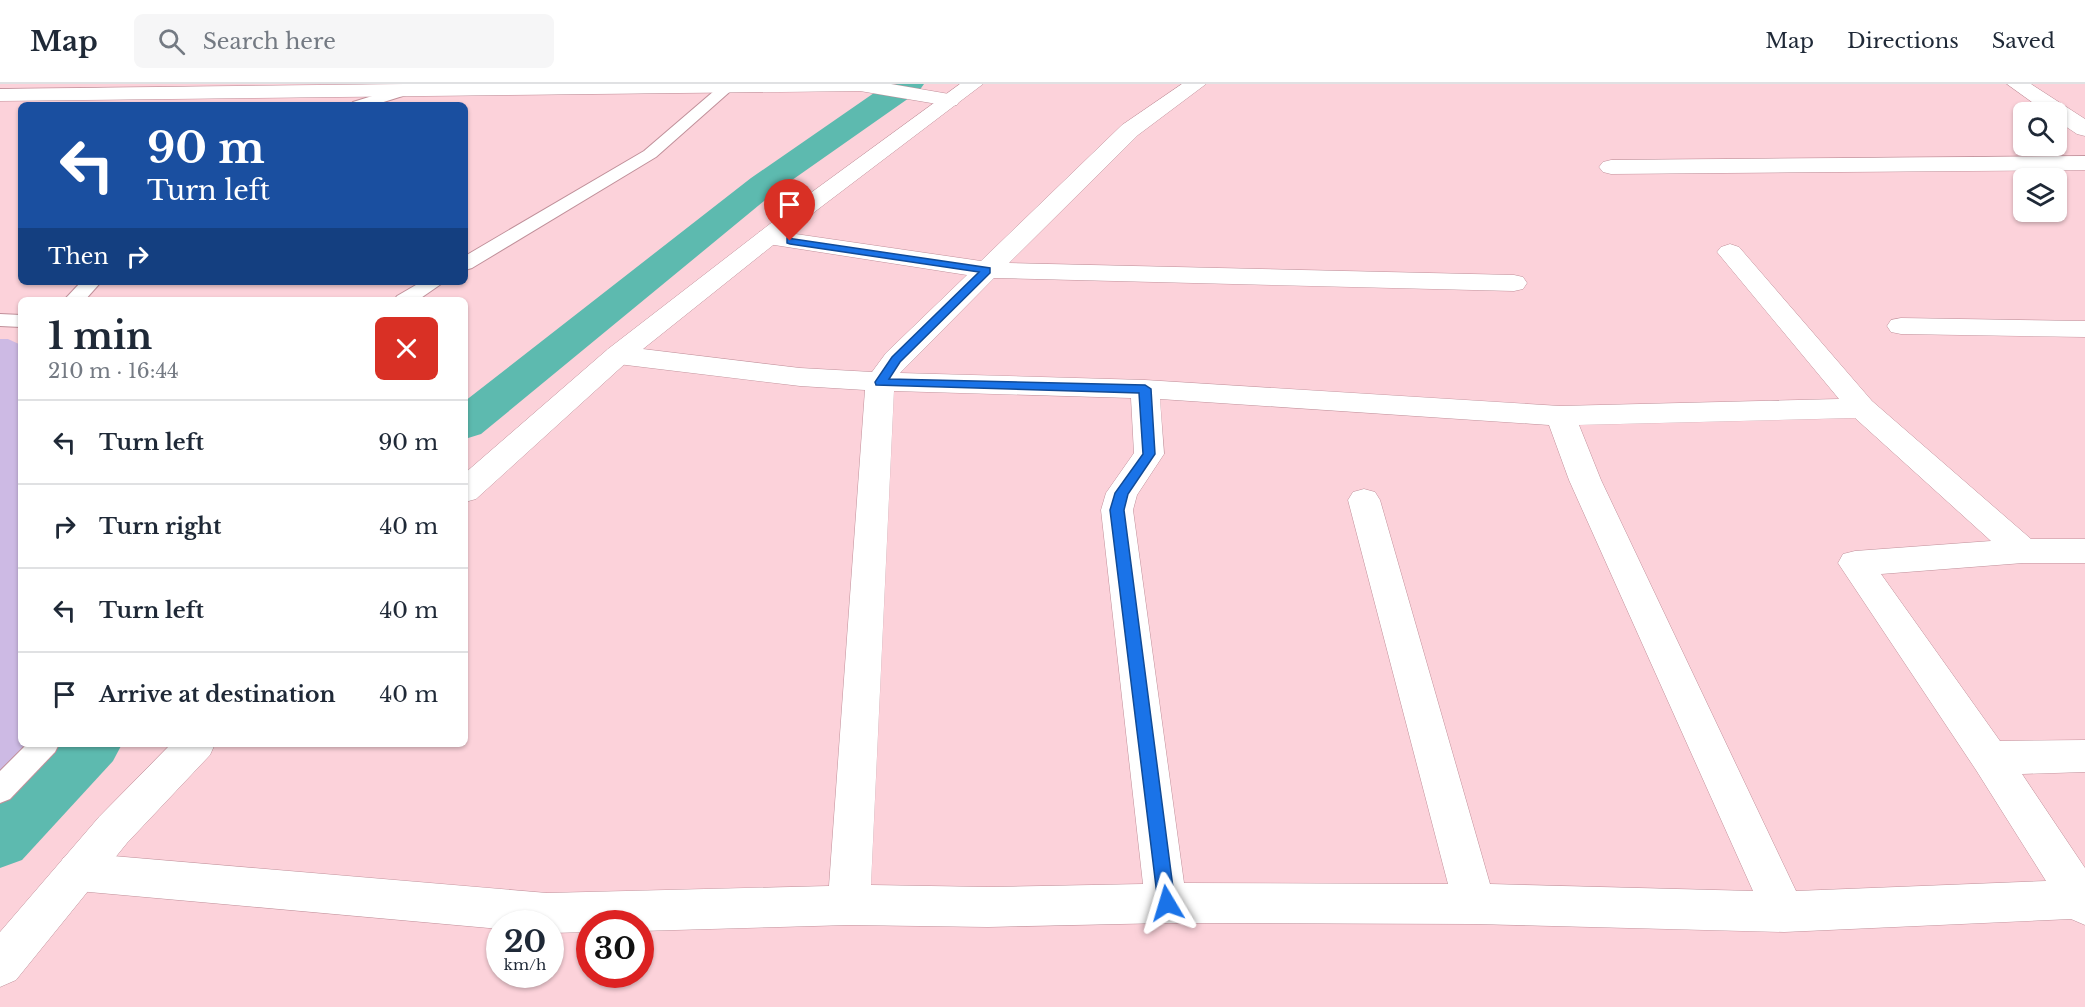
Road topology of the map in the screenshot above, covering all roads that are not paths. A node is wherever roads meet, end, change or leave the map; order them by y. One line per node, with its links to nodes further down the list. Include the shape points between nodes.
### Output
1 (973, 84): 7 (street)
2 (1196, 84): 15 (street, via 1130,130)
3 (2017, 84): 9 (street)
4 (726, 88): 5 (street); 7 (street, via 860,85); 14 (lane, via 650,154)
5 (401, 92): 6 (street); 8 (lane)
6 (0, 95)
7 (949, 100): 12 (street)
8 (368, 102)
9 (2085, 129)
10 (2085, 163): 11 (street)
11 (1611, 167)
12 (768, 237): 15 (street); 25 (street)
13 (1730, 252): 28 (street)
14 (468, 262)
15 (987, 270): 16 (street); 26 (street, via 896,359)
16 (1514, 283)
17 (89, 285): 19 (lane)
18 (430, 285): 20 (lane)
19 (77, 297)
20 (409, 297)
21 (0, 320): 22 (lane)
22 (18, 321)
23 (1902, 326): 24 (street)
24 (2085, 329)
25 (618, 356): 26 (street); 30 (street)
26 (880, 382): 27 (street); 43 (street)
27 (1145, 389): 29 (street); 41 (street, via 1149,454 1122,493 1117,510)
28 (1862, 408): 29 (street); 32 (street)
29 (1560, 416): 44 (street, via 1585,480)
30 (468, 488)
31 (1364, 500): 42 (street)
32 (2023, 551): 33 (street); 37 (street, via 1855,563)
33 (2085, 551)
34 (42, 747): 38 (lane)
35 (193, 747): 39 (street)
36 (2085, 756): 37 (street)
37 (1990, 758): 40 (street)
38 (0, 790)
39 (78, 872): 43 (street, via 547,913); 45 (street)
40 (2084, 901): 44 (street)
41 (1167, 903): 42 (street); 43 (street)
42 (1474, 904): 44 (street)
43 (849, 905)
44 (1784, 912)
45 (0, 965)

